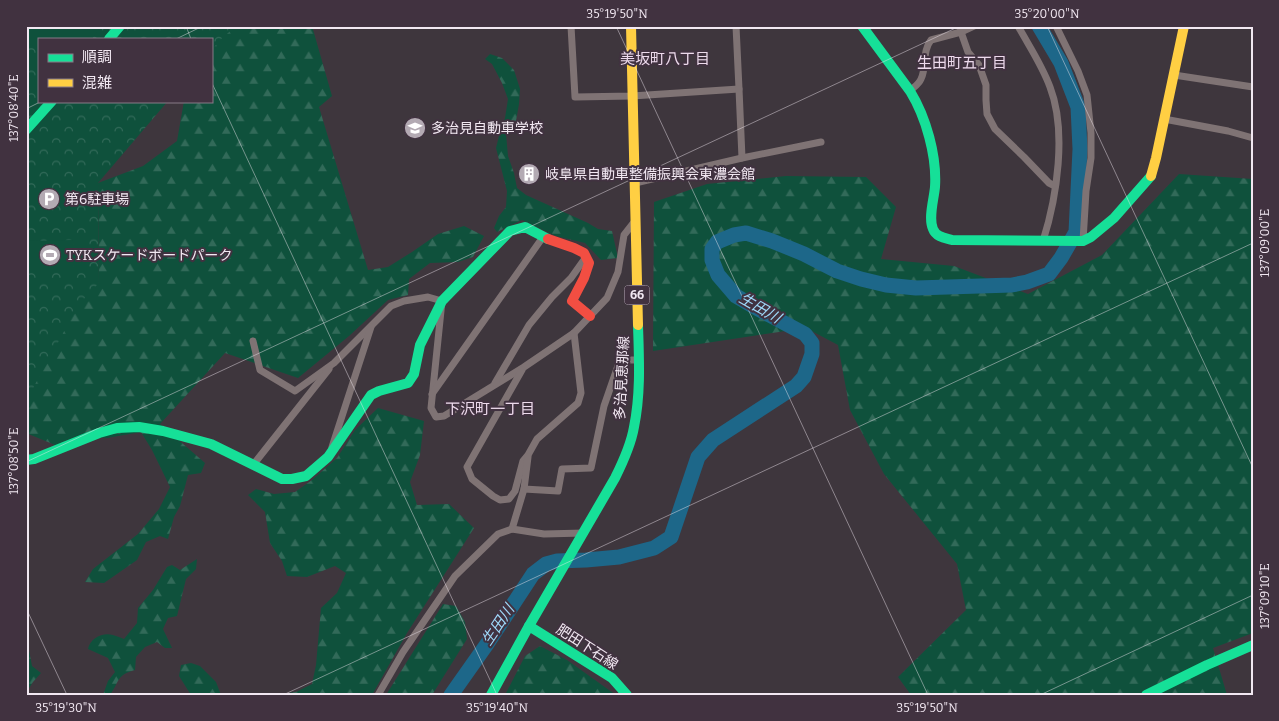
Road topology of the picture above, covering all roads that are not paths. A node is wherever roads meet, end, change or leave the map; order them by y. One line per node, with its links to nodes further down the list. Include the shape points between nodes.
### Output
1 (120, 26): 11 (street)
2 (571, 26): 16 (street, via 575,97)
3 (631, 26): 16 (street, 多治見恵那線 / 66)
4 (736, 26): 14 (street)
5 (862, 26): 15 (street)
6 (974, 26): 10 (street)
7 (1018, 26): 24 (street, via 1043,69 1056,106 1060,137)
8 (1056, 26): 27 (street, via 1088,95 1091,158)
9 (1184, 26): 12 (street)
10 (960, 29): 15 (street, via 931,40 923,74); 24 (street, via 986,85 987,114 995,130)
11 (110, 38)
12 (1174, 75): 13 (street); 18 (street)
13 (1253, 87)
14 (739, 89): 16 (street); 22 (street)
15 (910, 91): 28 (street, via 931,143 936,186 931,221 937,235 952,240)
16 (632, 96): 23 (street, 多治見恵那線 / 66)
17 (51, 102): 19 (street)
18 (1164, 119): 20 (street); 27 (street, via 1150,178 1114,218)
19 (26, 130)
20 (1253, 138)
21 (821, 142): 22 (street)
22 (742, 158): 23 (street)
23 (635, 183): 25 (street, 多治見恵那線 / 66)
24 (1055, 186): 28 (street)
25 (635, 221): 31 (street, via 624,235 618,272 607,298); 35 (street, 多治見恵那線 / 66)
26 (543, 237): 29 (street, via 574,248); 30 (street, via 526,227 510,231); 39 (street)
27 (1083, 240): 28 (street)
28 (1043, 241)
29 (586, 257): 31 (street, via 589,263 572,301); 38 (street, via 529,325)
30 (442, 301): 32 (street, via 428,297 404,301 391,306); 39 (street); 41 (street, via 420,345 414,374 408,383 371,395)
31 (590, 316): 33 (street)
32 (372, 324): 36 (street); 41 (street)
33 (574, 333): 37 (street); 40 (street, via 581,393 578,403 537,439)
34 (253, 341): 36 (street, via 260,370 295,391)
35 (639, 360): 44 (street, via 620,360 604,406 591,468 562,468 558,491); 46 (street, 多治見恵那線 / 66, via 634,426 626,452)
36 (334, 363): 43 (street)
37 (524, 367): 38 (street); 40 (street, via 467,466 472,479 493,496 500,500 509,499)
38 (494, 386): 39 (street, via 444,416 436,417 431,408)
39 (432, 394)
40 (528, 455): 44 (street)
41 (328, 457): 43 (street, via 306,476 292,479 282,479)
42 (26, 460): 43 (street, via 98,433 139,426 211,444)
43 (254, 465)
44 (524, 489): 45 (street)
45 (512, 529): 46 (street, via 544,534); 49 (street, via 498,534 455,576)
46 (584, 533): 47 (street, 多治見恵那線 / 66)
47 (529, 626): 50 (street, 多治見恵那線 / 66); 51 (street, 肥田下石線, via 612,678)
48 (1253, 645): 52 (street)
49 (378, 695)
50 (491, 695)
51 (627, 695)
52 (1146, 695)

